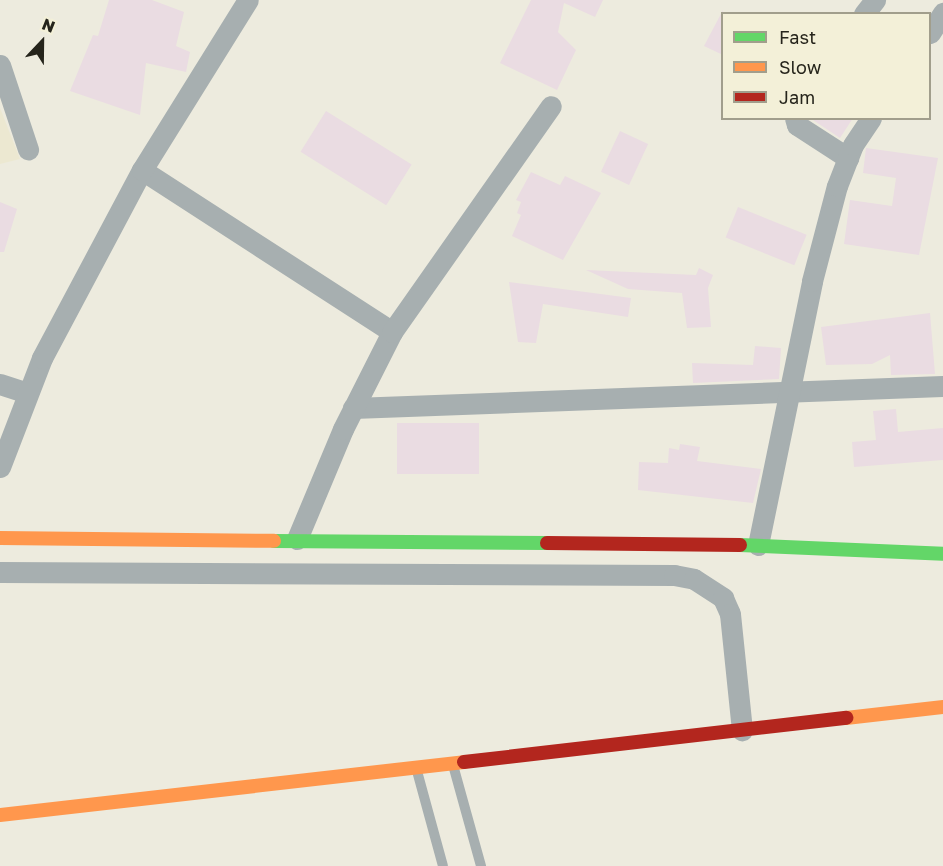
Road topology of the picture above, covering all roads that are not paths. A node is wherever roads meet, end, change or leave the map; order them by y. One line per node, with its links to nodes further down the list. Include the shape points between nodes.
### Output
1 (248, 0): 12 (street)
2 (875, 0): 3 (street)
3 (866, 12)
4 (943, 14): 5 (street)
5 (931, 32)
6 (0, 65): 10 (street)
7 (551, 106): 13 (street)
8 (796, 120): 11 (street, via 803,129)
9 (870, 120): 11 (street)
10 (28, 149)
11 (848, 158): 17 (street, via 812,281)
12 (142, 170): 13 (street); 16 (street, via 42,358)
13 (392, 332): 18 (street)
14 (0, 384): 16 (street)
15 (943, 386): 17 (street)
16 (28, 393): 19 (street)
17 (790, 393): 18 (street); 22 (street)
18 (353, 408): 21 (street)
19 (0, 467)
20 (0, 538): 21 (street)
21 (297, 539): 22 (street)
22 (758, 545): 23 (street)
23 (943, 554)
24 (0, 572): 26 (street, via 674,575 694,579 723,598 730,614)
25 (943, 707): 26 (street)
26 (742, 730): 27 (street)
27 (452, 763): 28 (street); 31 (lane)
28 (416, 767): 29 (street); 30 (lane)
29 (0, 815)
30 (442, 866)
31 (481, 866)

